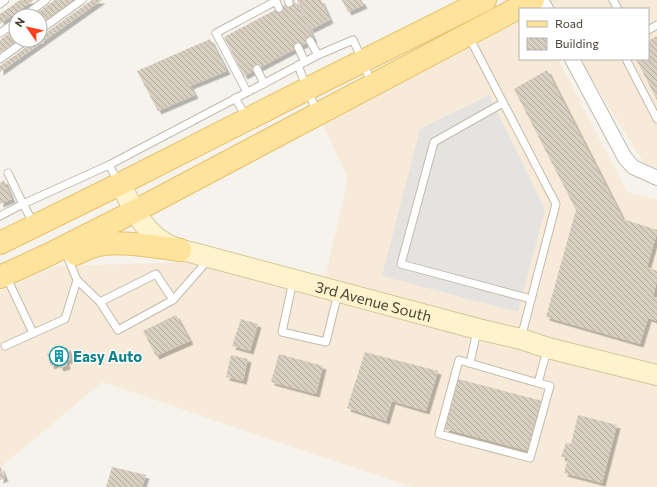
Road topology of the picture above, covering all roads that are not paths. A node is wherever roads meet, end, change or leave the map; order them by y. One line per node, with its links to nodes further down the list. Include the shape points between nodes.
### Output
1 (5, 0): 7 (lane)
2 (46, 0): 8 (lane)
3 (82, 0): 10 (lane)
4 (276, 0): 9 (lane); 26 (lane, via 237,26 216,33)
5 (485, 0): 19 (main road)
6 (533, 0): 11 (main road)
7 (0, 4)
8 (35, 8)
9 (279, 8)
10 (48, 24)
11 (468, 35): 24 (main road); 28 (lane)
12 (310, 41): 15 (lane)
13 (298, 47): 20 (lane)
14 (15, 48): 16 (lane)
15 (318, 55): 19 (lane, via 353,40); 20 (lane)
16 (0, 59)
17 (573, 60): 34 (street, via 624,158 633,167)
18 (627, 60): 30 (lane)
19 (363, 61): 24 (lane); 25 (main road)
20 (305, 62): 21 (lane)
21 (298, 65): 23 (lane); 25 (lane)
22 (257, 69): 23 (lane)
23 (264, 84): 26 (lane)
24 (372, 85): 29 (main road)
25 (307, 89): 29 (lane); 31 (main road)
26 (247, 92): 27 (lane)
27 (235, 98): 31 (lane); 32 (lane)
28 (503, 103): 48 (lane, via 556,204); 48 (lane, via 434,142 401,264)
29 (318, 114): 37 (main road)
30 (657, 119)
31 (248, 120): 35 (main road)
32 (109, 165): 35 (lane); 36 (lane)
33 (8, 173): 36 (lane)
34 (657, 178)
35 (120, 184): 37 (main road, 3rd Avenue South); 39 (main road)
36 (23, 204): 38 (lane); 39 (lane)
37 (135, 211): 41 (main road, 3rd Avenue South, via 146,228 164,243); 42 (main road)
38 (0, 216)
39 (35, 226): 40 (main road)
40 (0, 243)
41 (180, 250): 42 (main road, via 110,244 97,245 74,254); 43 (main road, 3rd Avenue South)
42 (58, 255): 44 (main road); 45 (lane)
43 (211, 258): 46 (main road, 3rd Avenue South); 49 (lane)
44 (3, 275): 52 (lane)
45 (77, 280): 50 (lane); 52 (lane, via 65,319)
46 (294, 280): 47 (main road, 3rd Avenue South); 47 (lane, via 282,332 326,342)
47 (338, 291): 51 (main road, 3rd Avenue South)
48 (531, 299): 53 (lane)
49 (173, 300): 50 (lane, via 156,274); 50 (lane, via 118,330)
50 (100, 302)
51 (478, 329): 53 (main road, 3rd Avenue South); 56 (lane)
52 (33, 333): 54 (lane)
53 (521, 339): 55 (main road, 3rd Avenue South)
54 (5, 346)
55 (548, 348): 57 (main road, 3rd Avenue South); 58 (lane)
56 (470, 363): 58 (lane); 58 (lane, via 459,360 439,434 530,458 550,386)
57 (657, 375)
58 (538, 383)

